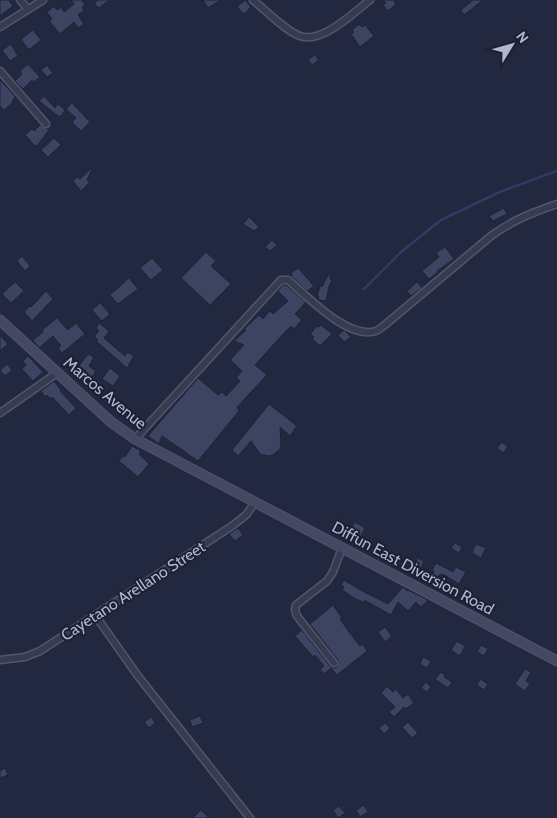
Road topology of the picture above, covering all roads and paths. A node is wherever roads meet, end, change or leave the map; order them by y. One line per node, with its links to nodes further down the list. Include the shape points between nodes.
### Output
1 (20, 0): 5 (street)
2 (43, 0): 5 (street)
3 (253, 0): 4 (street, via 298,35 308,38 326,32)
4 (370, 0)
5 (28, 9): 6 (street)
6 (0, 27)
7 (0, 71): 8 (street)
8 (46, 124)
9 (557, 204): 13 (street, via 507,224 377,330 367,332 338,322 288,280 281,280)
10 (0, 320): 11 (main road, Marcos Avenue)
11 (57, 373): 12 (street); 13 (main road, Marcos Avenue, via 111,422)
12 (0, 413)
13 (135, 439): 14 (main road, Marcos Avenue)
14 (255, 502): 15 (main road, Diffun East Diversion Road); 16 (street, Cayetano Arellano Street, via 232,526)
15 (342, 548): 18 (main road, Diffun East Diversion Road); 19 (street, via 330,576 296,605 298,616)
16 (95, 615): 17 (street, Cayetano Arellano Street, via 40,651 25,658); 20 (street, via 138,676)
17 (0, 660)
18 (557, 661)
19 (334, 663)
20 (250, 818)

